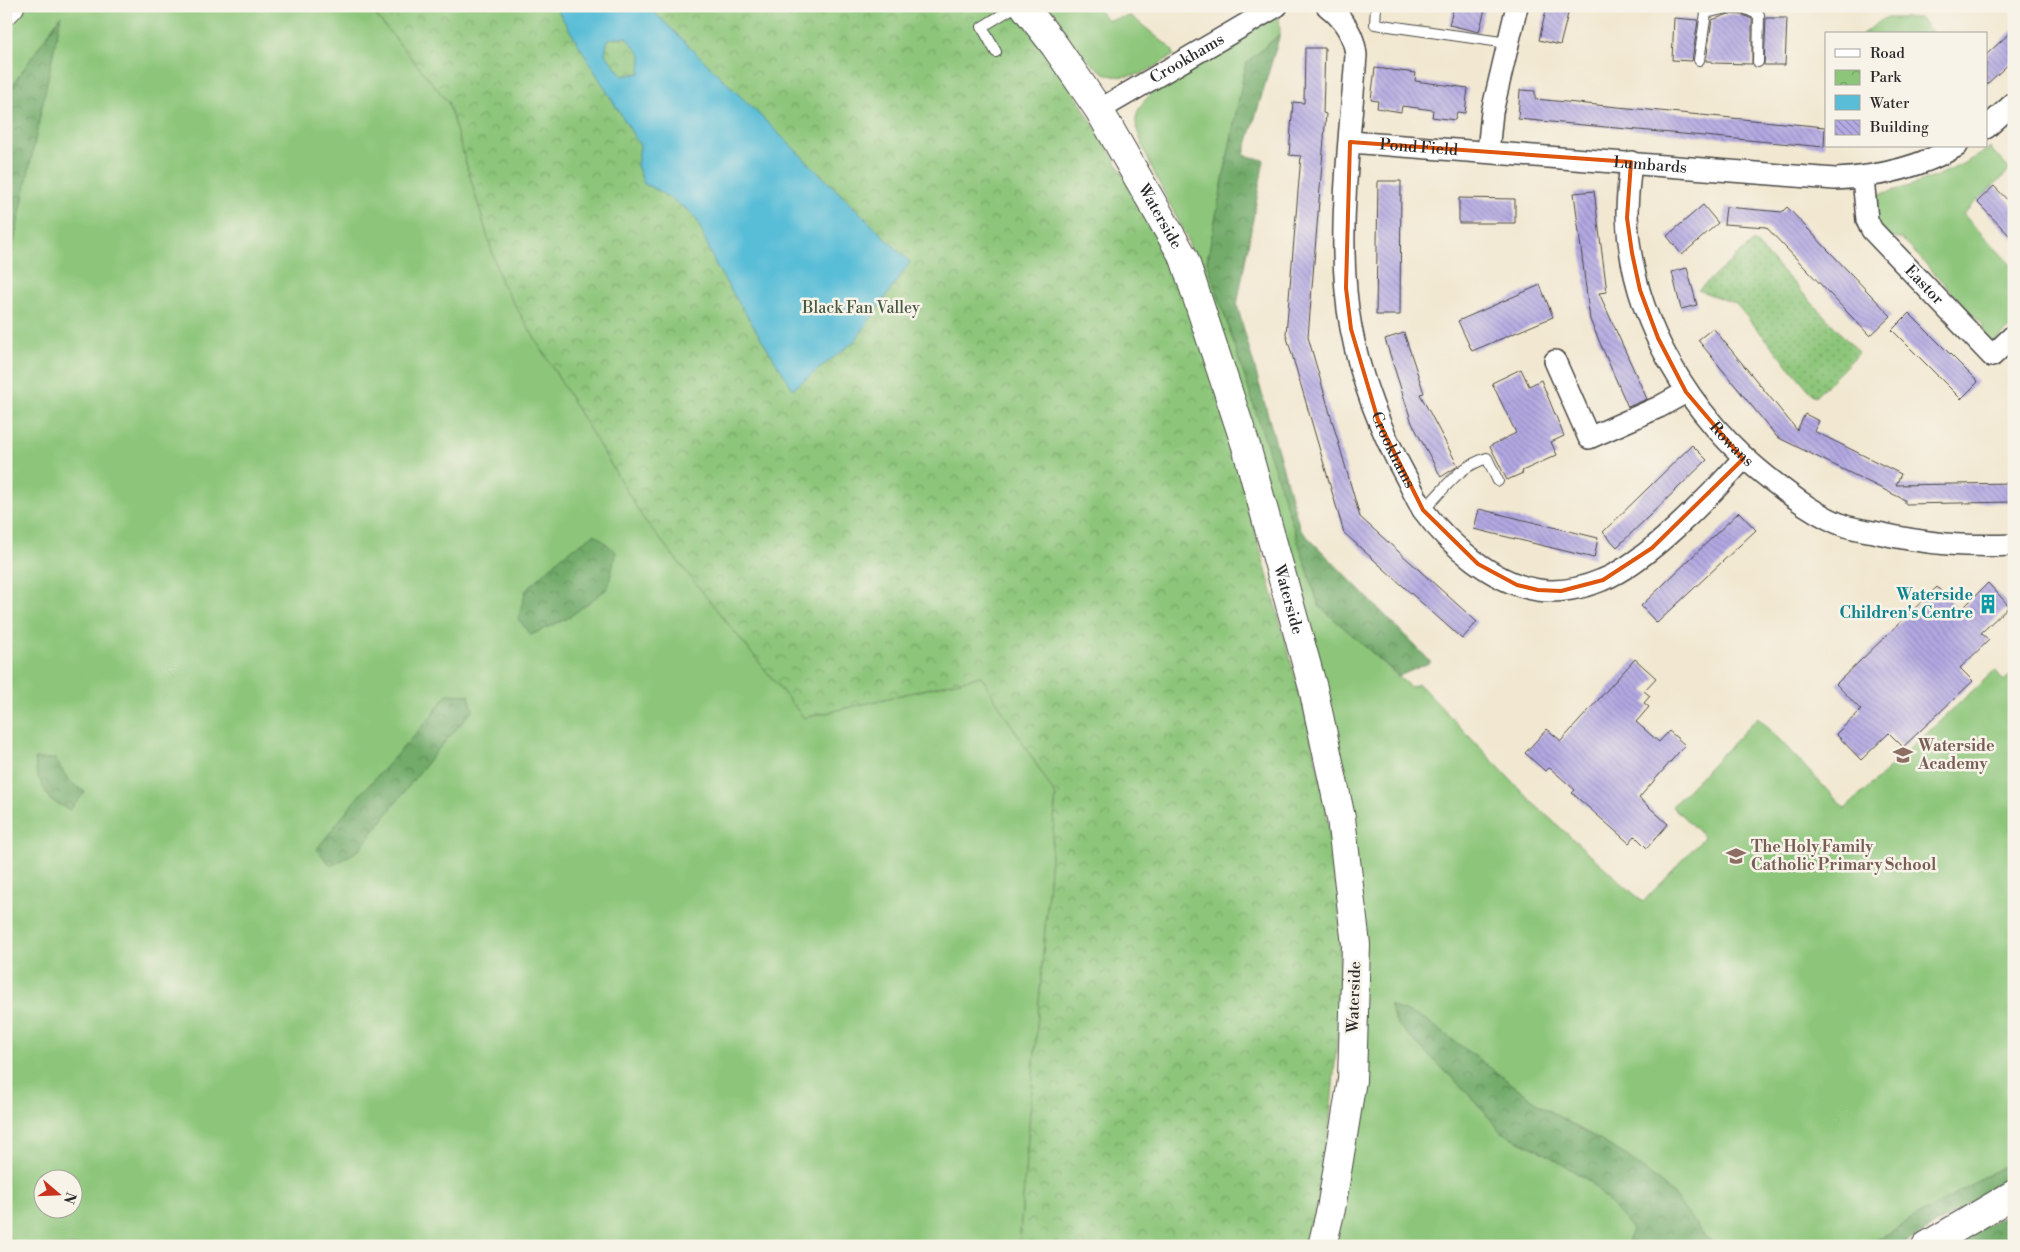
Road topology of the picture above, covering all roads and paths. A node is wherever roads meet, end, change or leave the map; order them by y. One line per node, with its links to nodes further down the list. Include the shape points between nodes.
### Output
1 (10, 6): 10 (main road)
2 (1016, 6): 12 (lane, via 982,27)
3 (1024, 6): 16 (main road, Waterside)
4 (1277, 6): 16 (street, Crookhams)
5 (1327, 6): 18 (street, Crookhams, via 1342,20 1354,42 1356,55)
6 (1376, 6): 11 (lane, via 1375,24)
7 (1517, 6): 11 (street)
8 (1735, 6): 13 (lane, via 1706,13)
9 (1740, 6): 14 (lane, via 1759,14)
10 (6, 10)
11 (1508, 43): 20 (street, via 1492,112)
12 (996, 52)
13 (1700, 60)
14 (1758, 62)
15 (2014, 103): 17 (street)
16 (1099, 110): 31 (main road, Waterside, via 1184,258 1256,483 1314,688 1341,818 1356,945 1352,1080)
17 (1988, 126)
18 (1350, 142): 20 (street, Pond Field); 28 (street, Crookhams, via 1345,234 1346,288 1352,329 1378,420)
19 (1952, 148): 22 (street, Lumbards, via 1904,169)
20 (1488, 152): 21 (street, Lumbards)
21 (1631, 162): 22 (street, Lumbards, via 1835,179); 25 (street, Rowans, via 1628,218 1640,290 1658,338)
22 (1863, 178): 23 (street, Eastor, via 1867,220 1872,230 1992,356)
23 (2014, 335)
24 (1555, 361): 25 (street, via 1589,438)
25 (1686, 392): 26 (street, Rowans)
26 (1743, 458): 28 (street, Crookhams, via 1723,482 1636,561 1603,580 1561,591 1518,585 1478,564); 29 (street, Rowans, via 1793,497 1845,526 1937,545)
27 (1498, 481): 28 (lane, via 1486,458 1469,464)
28 (1423, 510)
29 (2014, 544)
30 (2014, 1194): 32 (main road)
31 (1322, 1246)
32 (1926, 1246)

